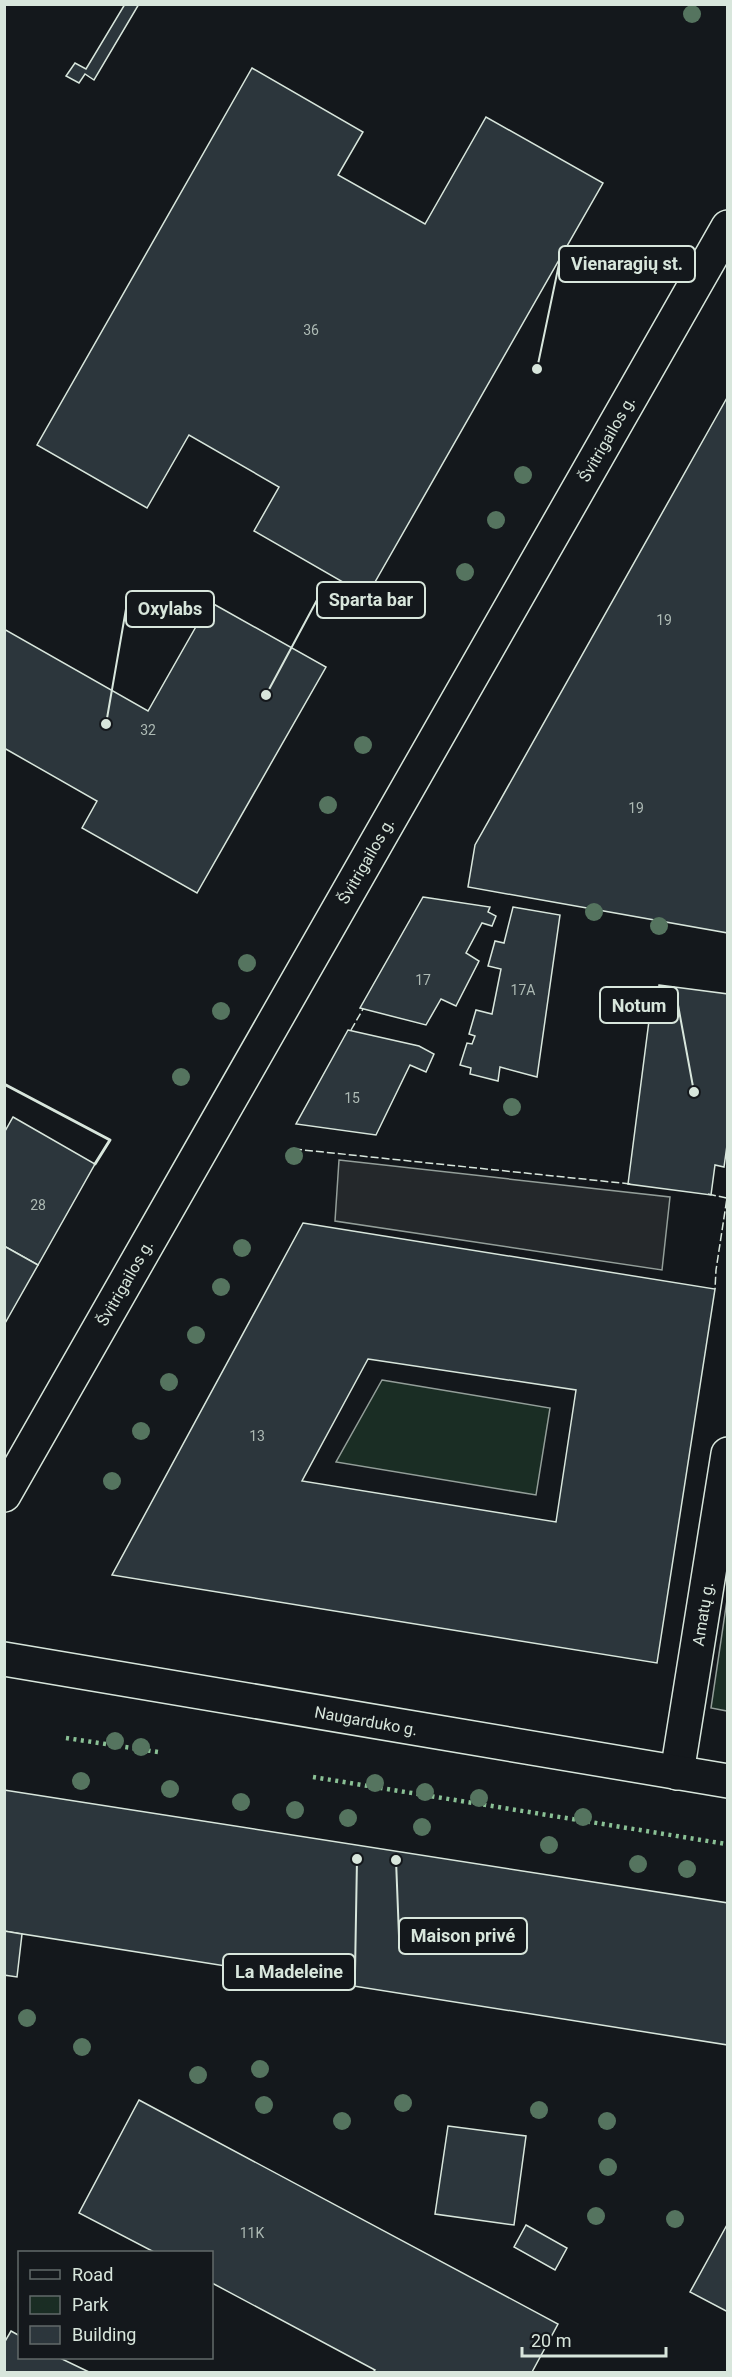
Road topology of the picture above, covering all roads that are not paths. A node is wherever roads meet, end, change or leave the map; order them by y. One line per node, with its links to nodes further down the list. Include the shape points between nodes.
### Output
1 (728, 227): 3 (main road, Švitrigailos g.)
2 (728, 1454): 5 (main road, Amatų g.)
3 (4, 1495)
4 (4, 1659): 5 (main road, Naugarduko g.)
5 (677, 1773): 6 (main road, Naugarduko g.)
6 (728, 1781)

